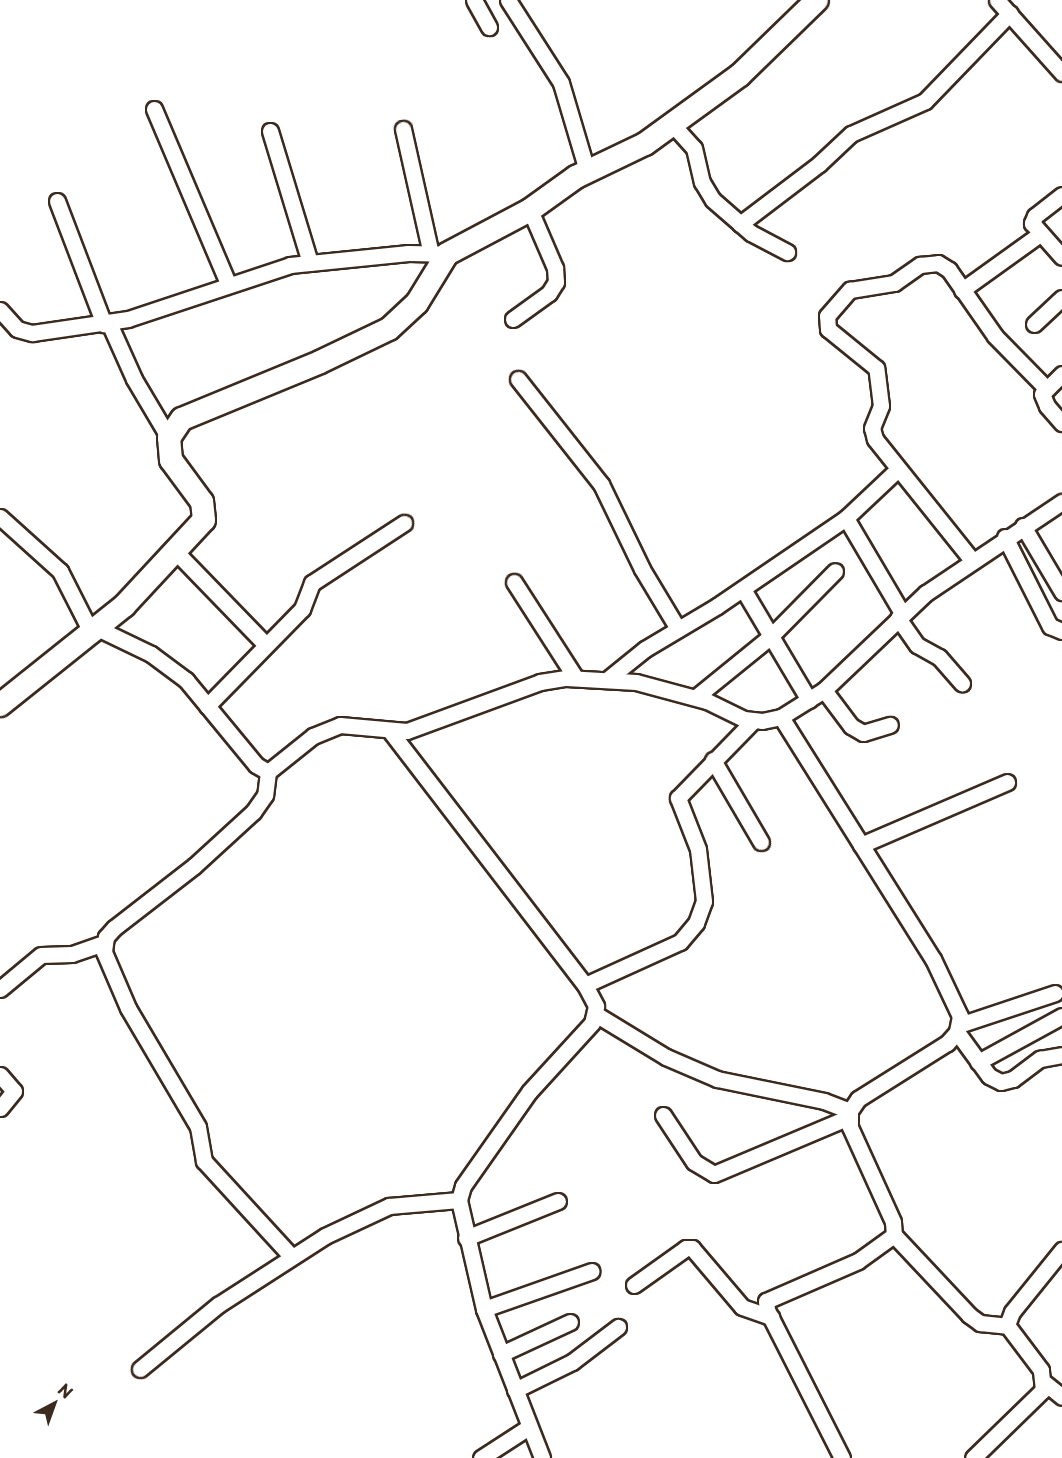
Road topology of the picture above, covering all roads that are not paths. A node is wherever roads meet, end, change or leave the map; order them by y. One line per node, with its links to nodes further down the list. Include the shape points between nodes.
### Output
1 (474, 0): 6 (street)
2 (508, 0): 12 (street, via 561,83)
3 (817, 0): 9 (street, via 740,75)
4 (997, 0): 5 (street)
5 (1010, 13): 7 (street); 16 (street, via 925,101 851,134 819,164)
6 (489, 27)
7 (1062, 73)
8 (154, 109): 22 (street)
9 (673, 124): 12 (street, via 626,155); 16 (street, via 694,148 706,190)
10 (403, 129): 19 (street)
11 (270, 130): 21 (street)
12 (587, 171): 15 (street)
13 (1062, 195): 17 (street, via 1035,216 1032,223)
14 (57, 201): 27 (street)
15 (530, 210): 19 (street); 26 (street, via 555,268 556,282 549,293)
16 (740, 224): 18 (street, via 768,244)
17 (1040, 234): 20 (street); 23 (street)
18 (788, 252)
19 (439, 254): 21 (street); 33 (street, via 417,303 401,321 320,363 182,419)
20 (1062, 257)
21 (310, 263): 22 (street, via 272,268)
22 (228, 283): 27 (street, via 153,311)
23 (962, 290): 31 (street, via 989,329); 34 (street, via 949,270 926,262 894,283 850,290 826,316 828,329 876,369 881,406 871,431)
24 (1062, 298): 28 (street)
25 (0, 310): 27 (street, via 23,332)
26 (513, 319)
27 (106, 323): 33 (street)
28 (1034, 324)
29 (1062, 374): 31 (street)
30 (518, 379): 48 (street, via 601,484 642,568)
31 (1046, 387): 32 (street, via 1043,401)
32 (1062, 423)
33 (169, 438): 41 (street, via 171,460 202,502 206,515)
34 (898, 469): 37 (street); 42 (street)
35 (1062, 502): 39 (street)
36 (0, 517): 49 (street, via 60,571)
37 (846, 518): 45 (street); 47 (street)
38 (404, 523): 52 (street, via 312,583 302,609)
39 (1023, 526): 40 (street); 46 (street)
40 (1005, 537): 42 (street); 50 (street, via 1050,626)
41 (176, 552): 49 (street, via 124,606); 52 (street)
42 (971, 559): 47 (street)
43 (835, 571): 51 (street)
44 (514, 582): 53 (street)
45 (743, 589): 48 (street); 51 (street)
46 (1062, 592)
47 (900, 615): 55 (street, via 917,645 939,657); 56 (street)
48 (678, 629): 54 (street)
49 (94, 630): 59 (street); 60 (street, via 170,667)
50 (1062, 631)
51 (771, 636): 57 (street); 58 (street)
52 (265, 644): 60 (street)
53 (575, 677): 54 (street); 64 (street, via 540,682 407,730)
54 (609, 678): 57 (street)
55 (962, 683)
56 (824, 690): 58 (street); 63 (street, via 851,726 863,733)
57 (696, 697): 62 (street)
58 (809, 700): 61 (street)
59 (0, 705)
60 (207, 706): 66 (street, via 256,765)
61 (782, 717): 62 (street); 69 (street)
62 (753, 721): 65 (street)
63 (890, 725)
64 (390, 730): 66 (street, via 340,725 313,736); 71 (street)
65 (713, 760): 68 (street); 71 (street, via 686,787 677,803 698,849 704,901 696,923 680,942)
66 (268, 772): 70 (street, via 265,795 253,812 194,866 114,928)
67 (1007, 782): 69 (street)
68 (761, 842)
69 (861, 845): 76 (street, via 933,959 955,1003)
70 (104, 943): 72 (street, via 72,954 41,955); 88 (street, via 128,1008 198,1127 204,1161)
71 (585, 984): 74 (street, via 593,996)
72 (0, 989)
73 (1055, 993): 76 (street)
74 (597, 1016): 81 (street, via 666,1057 717,1079 824,1101); 83 (street, via 529,1092 464,1186)
75 (1062, 1016): 78 (street)
76 (958, 1029): 78 (street); 81 (street, via 858,1099)
77 (1062, 1055): 78 (street, via 1040,1059 1006,1082 994,1081)
78 (978, 1062)
79 (0, 1075): 80 (street, via 14,1091)
80 (0, 1108)
81 (849, 1114): 82 (street, via 714,1174 694,1162); 85 (street, via 893,1222)
82 (663, 1115)
83 (459, 1200): 86 (street); 88 (street, via 404,1203 375,1211)
84 (558, 1201): 86 (street)
85 (894, 1235): 92 (street, via 858,1261 771,1296 766,1304); 94 (street, via 969,1315 980,1323)
86 (466, 1238): 91 (street)
87 (1062, 1250): 94 (street, via 1012,1312)
88 (291, 1256): 97 (street, via 218,1305)
89 (592, 1271): 91 (street)
90 (634, 1285): 92 (street, via 686,1248 692,1248 742,1307)
91 (484, 1309): 96 (street)
92 (771, 1317): 105 (street)
93 (570, 1322): 96 (street)
94 (1007, 1326): 98 (street, via 1041,1370)
95 (618, 1327): 99 (street, via 572,1362)
96 (501, 1354): 99 (street)
97 (140, 1369)
98 (1045, 1383): 100 (street); 102 (street, via 1038,1398)
99 (516, 1390): 101 (street)
100 (1062, 1397)
101 (529, 1427): 103 (street); 104 (street)
102 (976, 1457)
103 (481, 1458)
104 (542, 1458)
105 (842, 1458)

